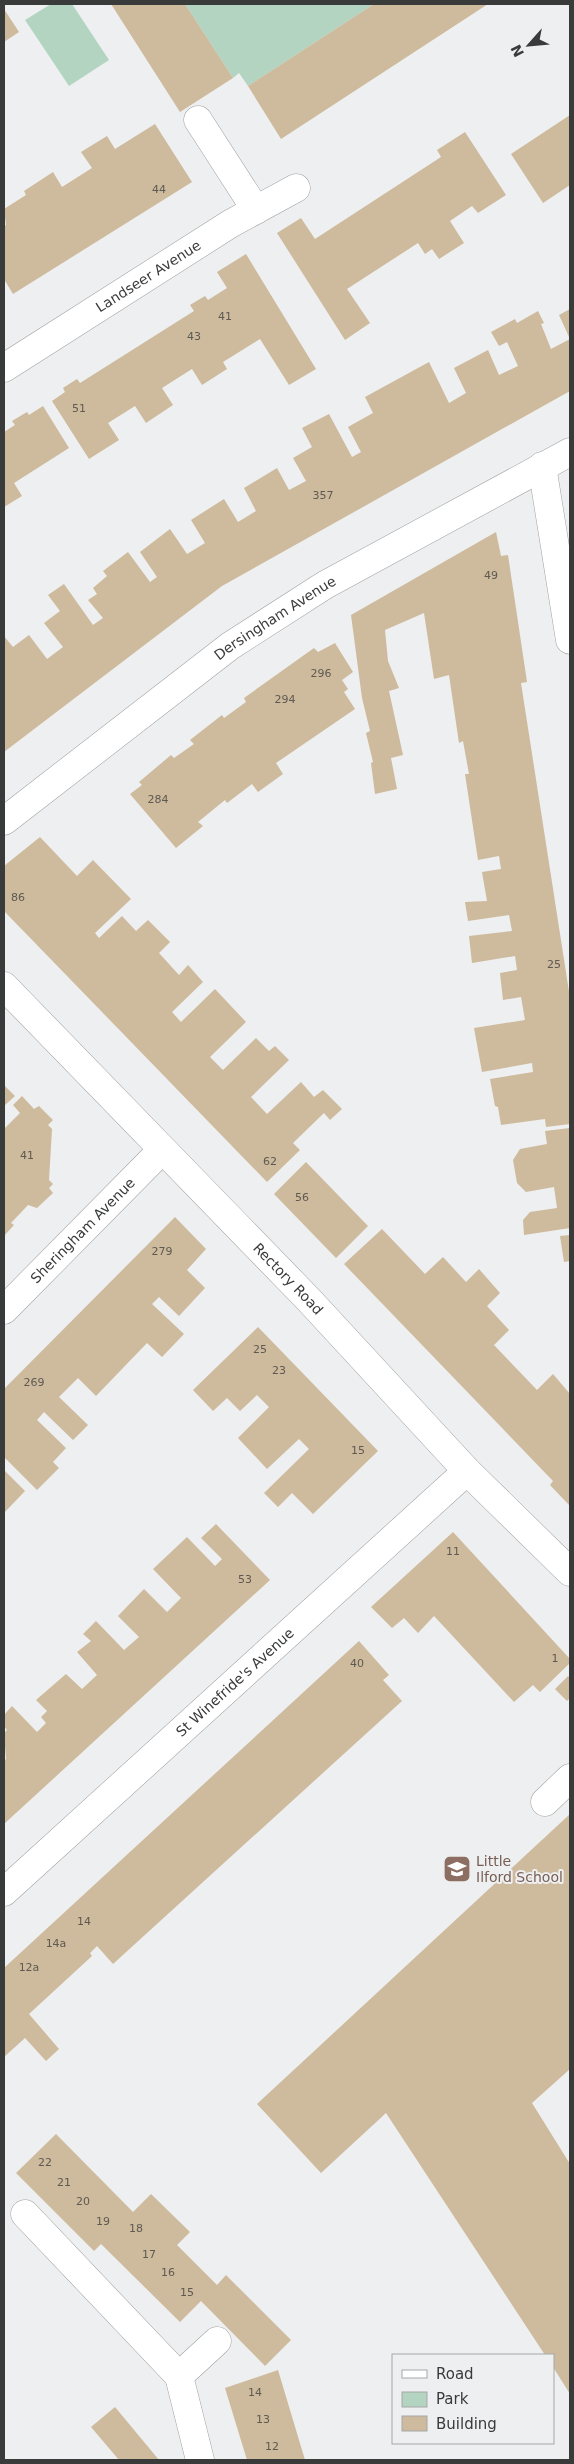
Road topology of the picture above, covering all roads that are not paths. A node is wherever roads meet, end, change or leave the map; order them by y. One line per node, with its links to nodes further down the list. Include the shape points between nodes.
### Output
1 (198, 120): 3 (street)
2 (296, 188): 3 (street, Landseer Avenue)
3 (256, 210): 4 (street, Landseer Avenue)
4 (4, 368)
5 (570, 452): 6 (street, Dersingham Avenue)
6 (542, 466): 7 (street); 8 (street, Dersingham Avenue, via 325,585 230,646)
7 (570, 640)
8 (4, 821)
9 (4, 986): 10 (street, Rectory Road)
10 (162, 1150): 11 (street, Sheringham Avenue); 12 (street, Rectory Road, via 309,1300)
11 (4, 1310)
12 (467, 1471): 13 (street, Rectory Road); 16 (street, St Winefride's Avenue)
13 (570, 1572)
14 (570, 1778): 15 (street)
15 (544, 1802)
16 (4, 1892)
17 (25, 2214): 19 (street)
18 (217, 2341): 19 (street)
19 (179, 2376): 20 (street)
20 (200, 2460)

